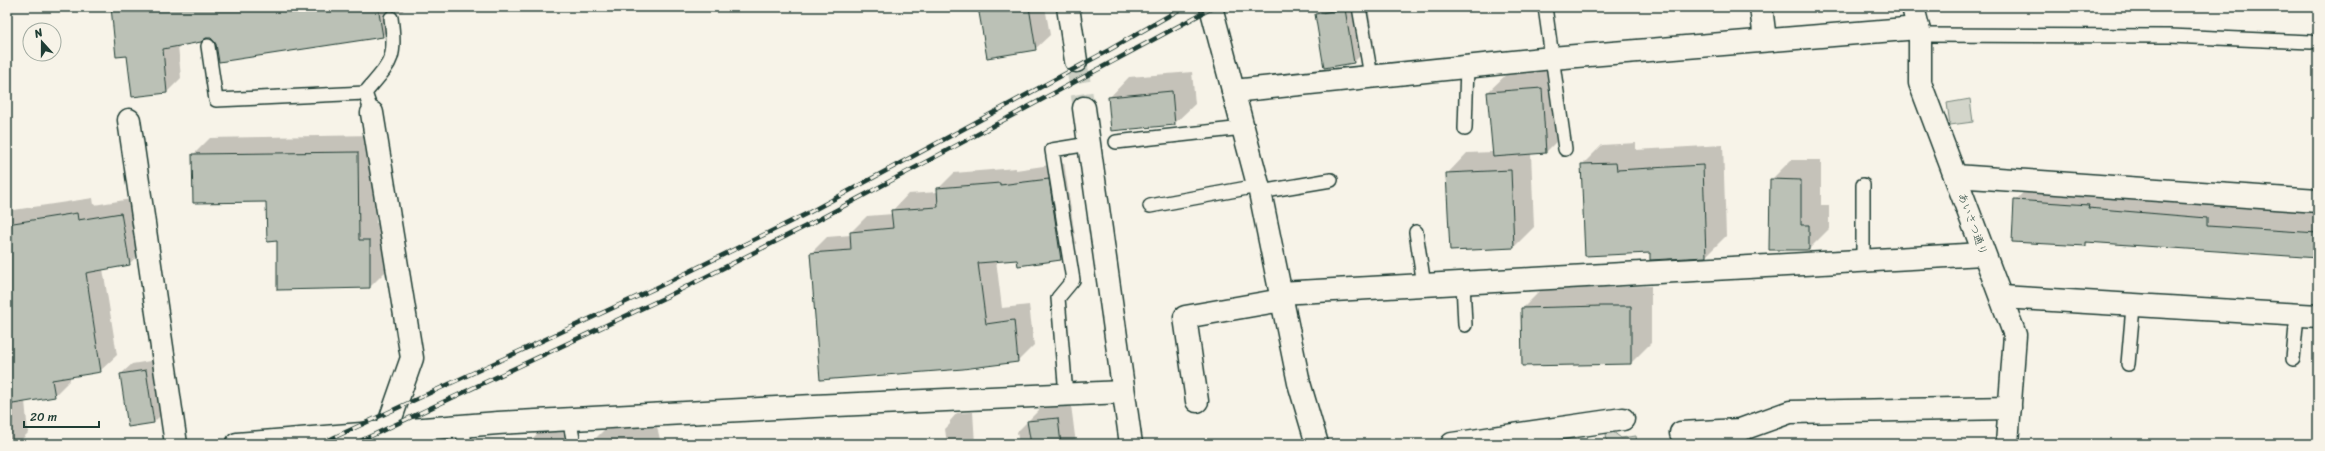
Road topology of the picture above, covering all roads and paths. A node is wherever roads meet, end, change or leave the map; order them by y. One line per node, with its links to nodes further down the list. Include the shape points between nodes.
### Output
1 (1068, 7): 12 (street)
2 (1211, 7): 15 (street)
3 (1359, 7): 14 (lane)
4 (1545, 7): 11 (lane)
5 (1761, 7): 8 (street)
6 (391, 18): 16 (lane, via 394,51)
7 (1917, 23): 8 (street); 9 (lane); 24 (street, あいさつ通り, via 1920,83)
8 (1765, 40): 11 (street)
9 (2311, 42)
10 (208, 46): 16 (lane, via 216,100)
11 (1552, 58): 13 (street); 23 (lane)
12 (1076, 61)
13 (1467, 66): 14 (street); 20 (lane)
14 (1372, 76): 15 (street)
15 (1233, 91): 19 (street)
16 (369, 103): 49 (street, via 412,358)
17 (1084, 108): 22 (street)
18 (129, 120): 53 (street)
19 (1243, 128): 21 (lane); 27 (street)
20 (1465, 129)
21 (1116, 142)
22 (1089, 144): 43 (street); 44 (lane, via 1052,150 1073,280 1058,298)
23 (1565, 149)
24 (1955, 176): 28 (street); 31 (street, あいさつ通り)
25 (1331, 180): 27 (lane)
26 (1863, 184): 32 (lane)
27 (1259, 189): 29 (lane); 35 (street)
28 (2318, 201)
29 (1150, 206)
30 (1416, 232): 34 (lane)
31 (1983, 254): 32 (street); 36 (street, あいさつ通り)
32 (1863, 261): 33 (street)
33 (1463, 283): 34 (street); 40 (lane)
34 (1424, 285): 35 (street)
35 (1281, 296): 45 (street, via 1185,317); 57 (street, via 1300,383)
36 (2002, 297): 37 (street); 46 (street, あいさつ通り, via 2015,335)
37 (2133, 307): 38 (street); 42 (lane)
38 (2296, 315): 39 (street); 41 (lane)
39 (2318, 316)
40 (1465, 325)
41 (2293, 359)
42 (2128, 364)
43 (1123, 392): 44 (street); 56 (street)
44 (1066, 395): 47 (street)
45 (1197, 401)
46 (2010, 408): 50 (street, via 1790,412 1740,430); 59 (street, あいさつ通り)
47 (569, 418): 51 (street); 55 (lane)
48 (1623, 419): 52 (street)
49 (386, 432): 51 (street); 54 (street)
50 (1681, 433)
51 (464, 435)
52 (1497, 441): 58 (street)
53 (176, 444)
54 (237, 444)
55 (574, 444)
56 (1131, 444)
57 (1317, 444)
58 (1452, 444)
59 (2007, 444)

